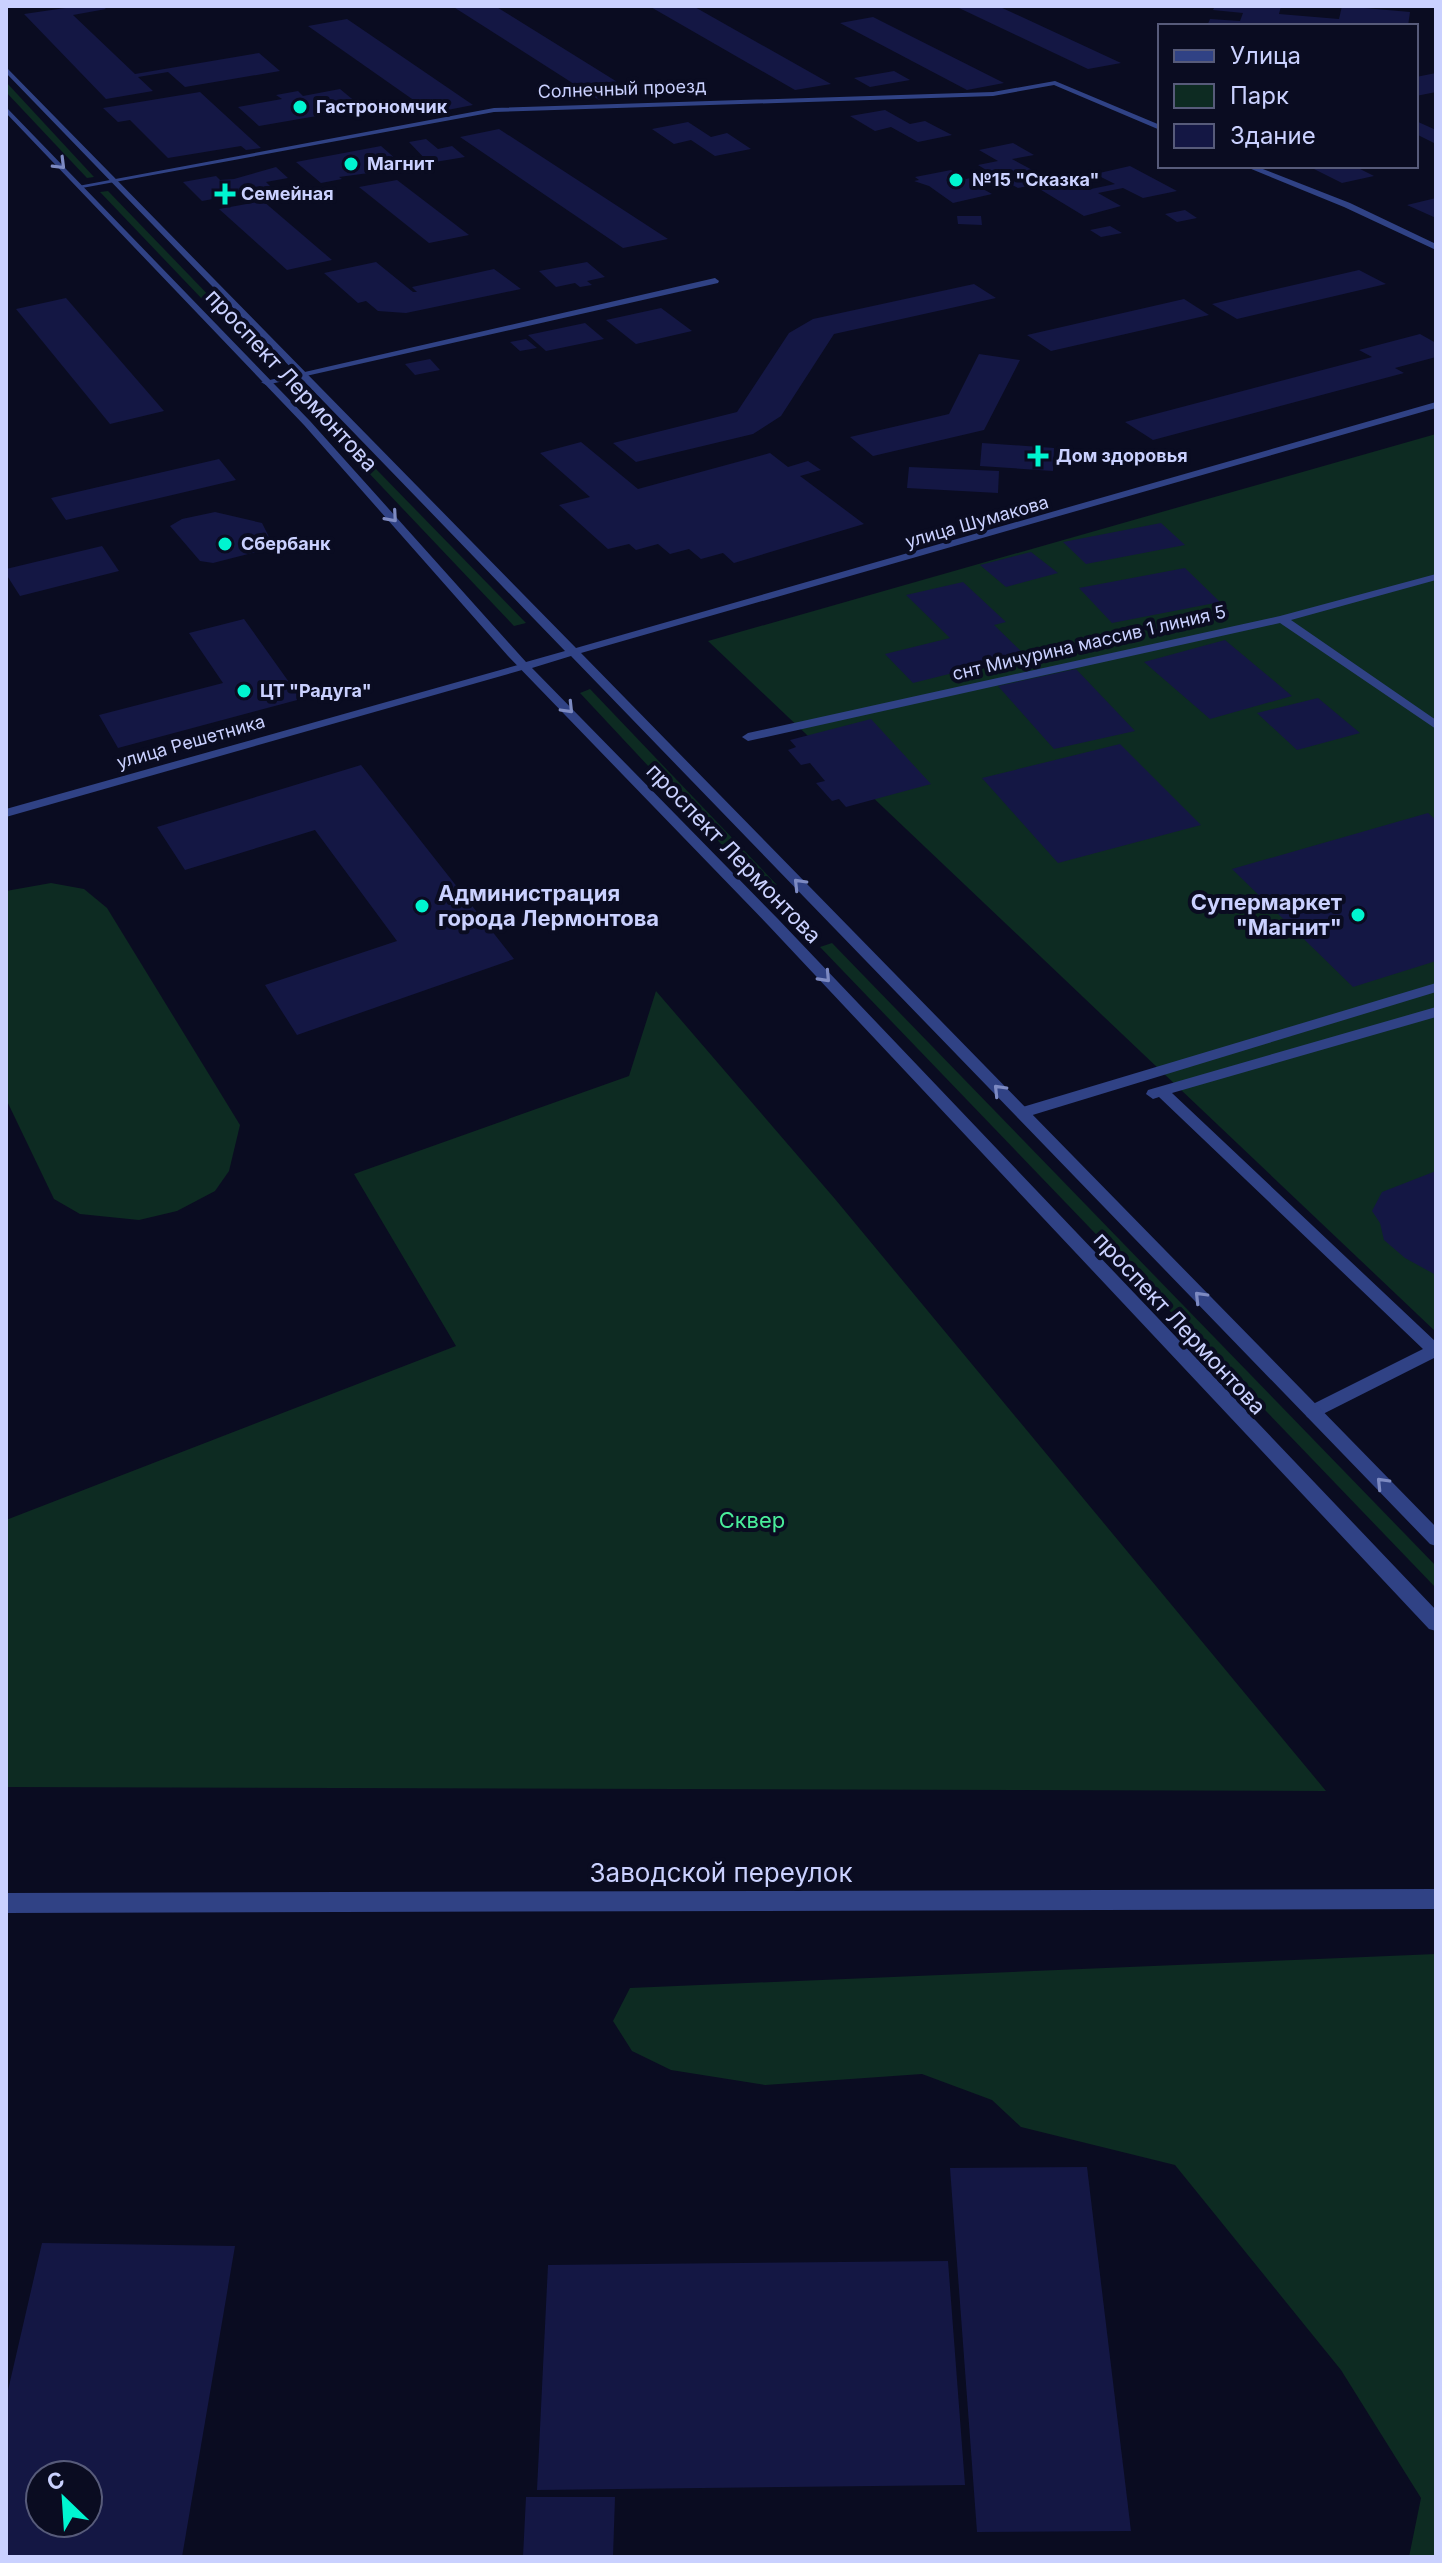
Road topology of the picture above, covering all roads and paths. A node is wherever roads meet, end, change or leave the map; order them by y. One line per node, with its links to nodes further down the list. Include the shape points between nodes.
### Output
1 (6, 69): 5 (street, проспект Лермонтова)
2 (6, 109): 6 (street, проспект Лермонтова, one-way to 6)
3 (1158, 127): 5 (street, Солнечный проезд, via 1055,83 993,94 494,110)
4 (1253, 168): 7 (street)
5 (114, 180): 6 (street, Солнечный проезд); 9 (street, проспект Лермонтова)
6 (82, 186): 10 (street, проспект Лермонтова)
7 (1436, 247)
8 (715, 281): 9 (street)
9 (304, 374): 10 (street); 14 (street, проспект Лермонтова)
10 (266, 382): 15 (street, проспект Лермонтова, one-way to 15)
11 (1436, 405): 14 (street, улица Шумакова)
12 (1436, 577): 13 (street, снт Мичурина массив 1 линия 5)
13 (1282, 619): 16 (street); 17 (street, снт Мичурина массив 1 линия 5)
14 (573, 651): 15 (street, улица Шумакова); 21 (street, проспект Лермонтова, one-way to 14)
15 (525, 666): 18 (street, улица Решетника); 25 (street, проспект Лермонтова, one-way to 25)
16 (1436, 725)
17 (748, 737)
18 (6, 813)
19 (1436, 987): 21 (street)
20 (1436, 1012): 22 (street, via 1157,1094)
21 (1021, 1113): 23 (street, проспект Лермонтова, one-way to 21)
22 (1435, 1350): 23 (street)
23 (1313, 1412): 24 (street, проспект Лермонтова, one-way to 23)
24 (1436, 1539)
25 (1436, 1623)
26 (1436, 1899): 27 (street, Заводской переулок)
27 (6, 1903)

